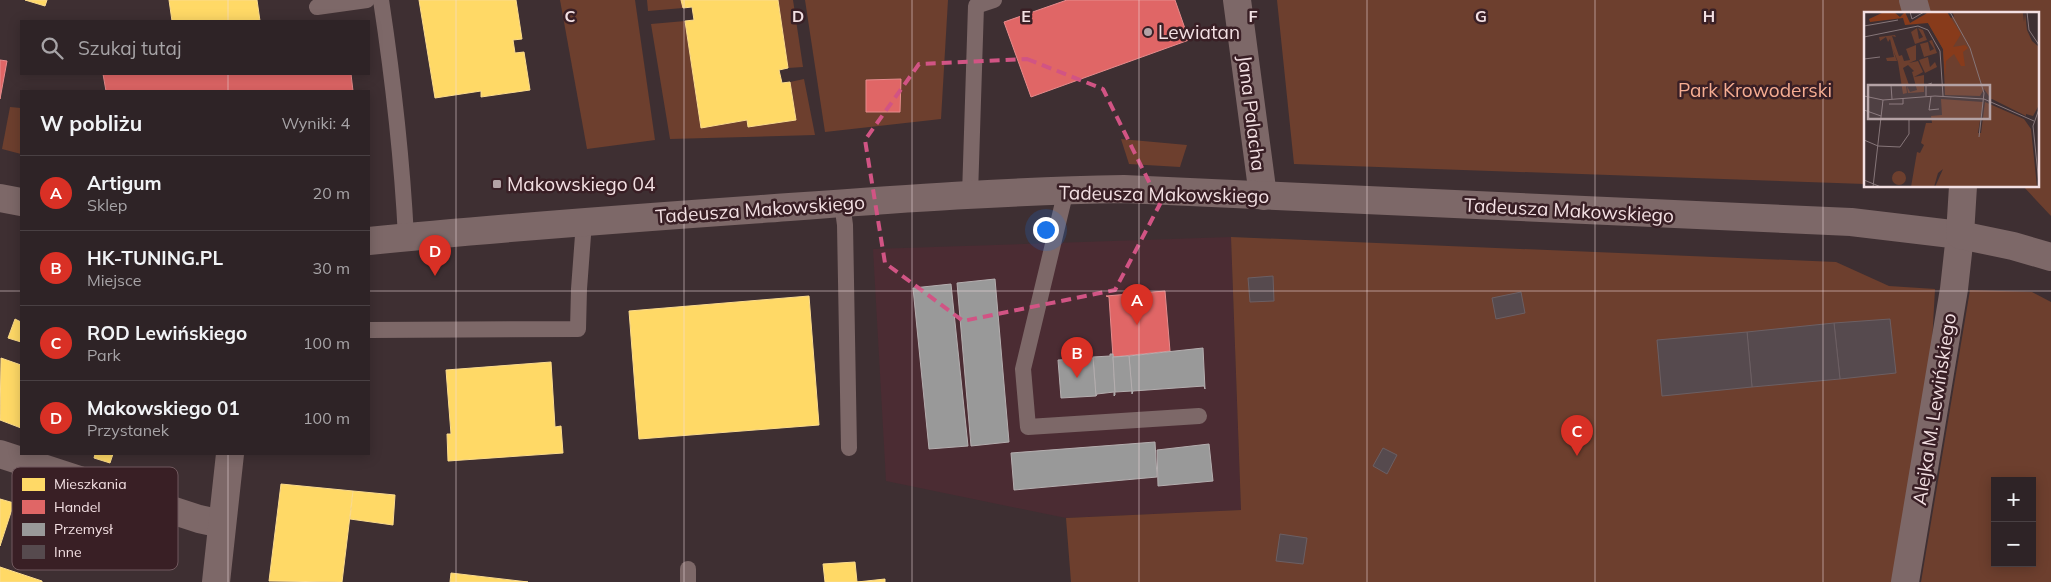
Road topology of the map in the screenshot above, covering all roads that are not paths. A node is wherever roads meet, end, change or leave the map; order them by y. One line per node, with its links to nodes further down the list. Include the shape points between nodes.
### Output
1 (367, 0): 6 (lane)
2 (381, 0): 17 (lane, via 395,96)
3 (994, 0): 10 (lane, via 976,6)
4 (1237, 0): 11 (street, Jana Palacha)
5 (1913, 0): 7 (street)
6 (317, 7)
7 (1917, 12)
8 (1962, 188): 16 (street, Alejka M. Lewińskiego)
9 (1066, 190): 10 (street, Tadeusza Makowskiego); 11 (street, Tadeusza Makowskiego, via 1124,189); 21 (lane, via 1023,369 1028,426)
10 (970, 195): 14 (street, Tadeusza Makowskiego)
11 (1262, 196): 16 (street, Tadeusza Makowskiego, via 1851,222)
12 (0, 198): 13 (street)
13 (20, 202)
14 (842, 203): 15 (street, Tadeusza Makowskiego); 22 (lane)
15 (584, 222): 17 (street, Tadeusza Makowskiego); 20 (lane, via 578,329)
16 (1960, 235): 19 (street, Tadeusza Makowskiego); 29 (street, Alejka M. Lewińskiego, via 1954,289)
17 (406, 237): 18 (street, Tadeusza Makowskiego)
18 (370, 241)
19 (2051, 257)
20 (370, 330)
21 (1199, 416)
22 (849, 448)
23 (0, 454): 25 (street)
24 (230, 455): 27 (street)
25 (40, 467)
26 (178, 512): 27 (street)
27 (222, 524): 28 (street)
28 (216, 582)
29 (1905, 582)

